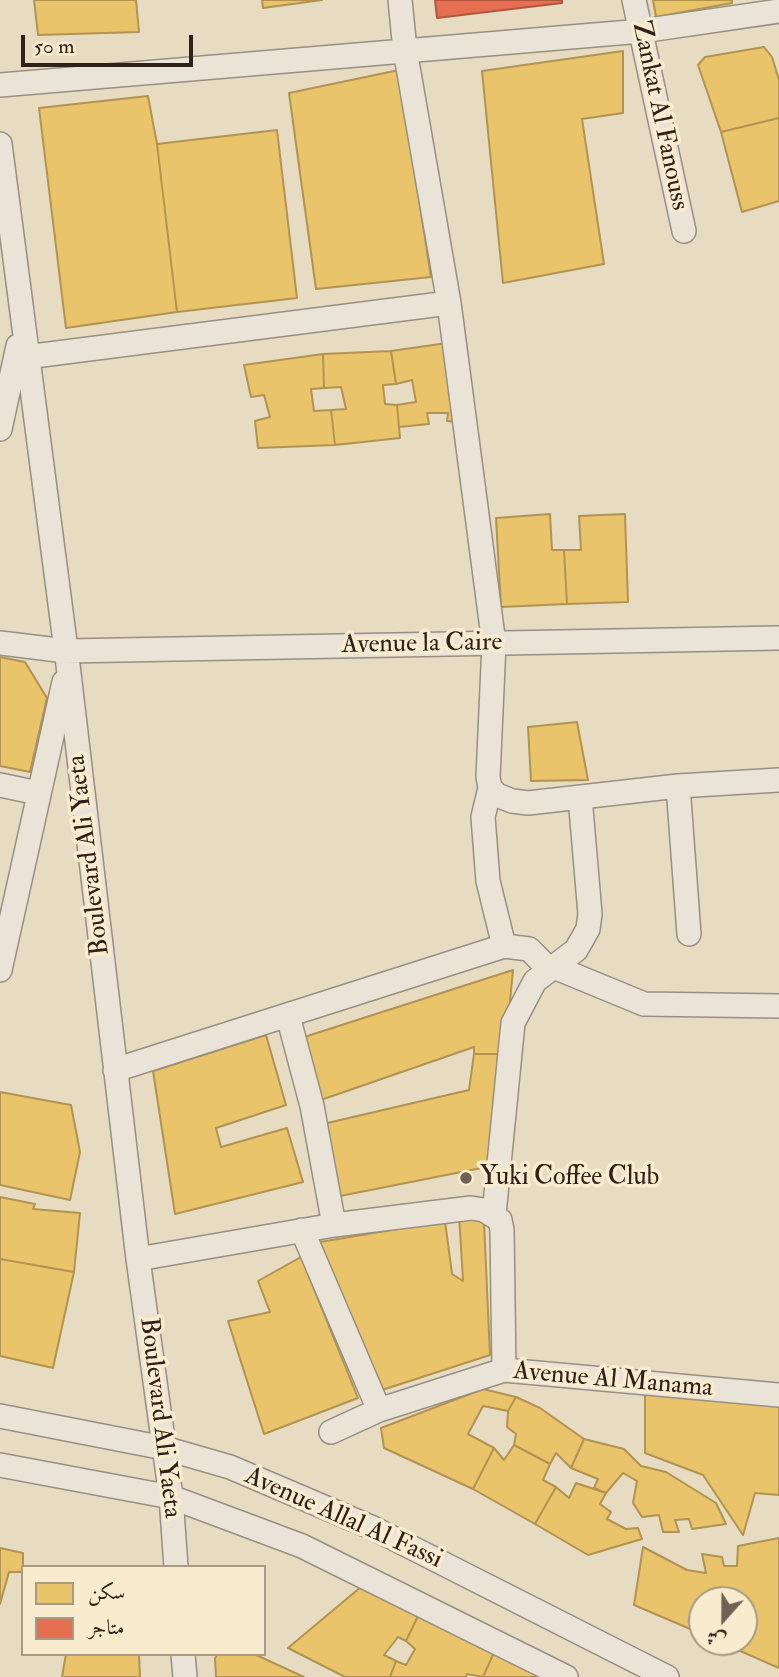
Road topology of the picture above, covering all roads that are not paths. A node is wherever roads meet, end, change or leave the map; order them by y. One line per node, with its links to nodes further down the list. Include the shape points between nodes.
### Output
1 (400, 0): 5 (street)
2 (634, 0): 4 (street, Zankat Al Fanouss)
3 (770, 8): 4 (street)
4 (642, 32): 5 (street); 8 (street, Zankat Al Fanouss)
5 (405, 50): 6 (street); 10 (street)
6 (0, 85)
7 (0, 144): 9 (street, Boulevard Ali Yaeta)
8 (684, 231)
9 (7, 233): 11 (street, Boulevard Ali Yaeta)
10 (449, 303): 12 (street); 16 (street)
11 (22, 330): 12 (street, Boulevard Ali Yaeta); 13 (street)
12 (26, 357): 17 (street, Boulevard Ali Yaeta)
13 (0, 429)
14 (779, 638): 16 (street, Avenue la Caire)
15 (0, 643): 17 (street, Avenue la Caire)
16 (494, 644): 17 (street, Avenue la Caire); 21 (street)
17 (67, 658): 22 (street); 30 (street, Boulevard Ali Yaeta)
18 (779, 780): 20 (street)
19 (0, 785): 22 (street)
20 (678, 786): 23 (street); 24 (street)
21 (490, 788): 23 (street, via 512,801 528,803); 25 (street, via 484,817 488,881)
22 (38, 793): 27 (street)
23 (580, 797): 26 (street, via 588,929 576,950)
24 (689, 934)
25 (504, 946): 26 (street, via 529,949); 29 (street)
26 (552, 968): 28 (street, via 644,1004); 31 (street, via 535,981 513,1023)
27 (0, 970)
28 (779, 1006)
29 (288, 1016): 30 (street); 32 (street, via 312,1106)
30 (115, 1070): 34 (street, Boulevard Ali Yaeta)
31 (494, 1214): 32 (street, via 471,1208); 35 (street, via 502,1230)
32 (334, 1225): 33 (street)
33 (302, 1230): 34 (street); 37 (street)
34 (138, 1259): 40 (street, Boulevard Ali Yaeta)
35 (504, 1370): 36 (street, Avenue Al Manama); 37 (street, Avenue Al Manama)
36 (779, 1395)
37 (379, 1410): 39 (street, Avenue Al Manama)
38 (0, 1416): 40 (street, Avenue Allal Al Fassi)
39 (331, 1432)
40 (164, 1448): 42 (street, Boulevard Ali Yaeta); 45 (street, Avenue Allal Al Fassi, via 230,1467 321,1503)
41 (0, 1465): 42 (street, Avenue Allal Al Fassi)
42 (171, 1497): 43 (street, Boulevard Ali Yaeta); 47 (street, Avenue Allal Al Fassi, via 354,1569)
43 (176, 1565)
44 (183, 1656): 46 (street)
45 (631, 1669): 48 (street, Avenue Allal Al Fassi)
46 (185, 1677)
47 (566, 1677)
48 (667, 1677)

